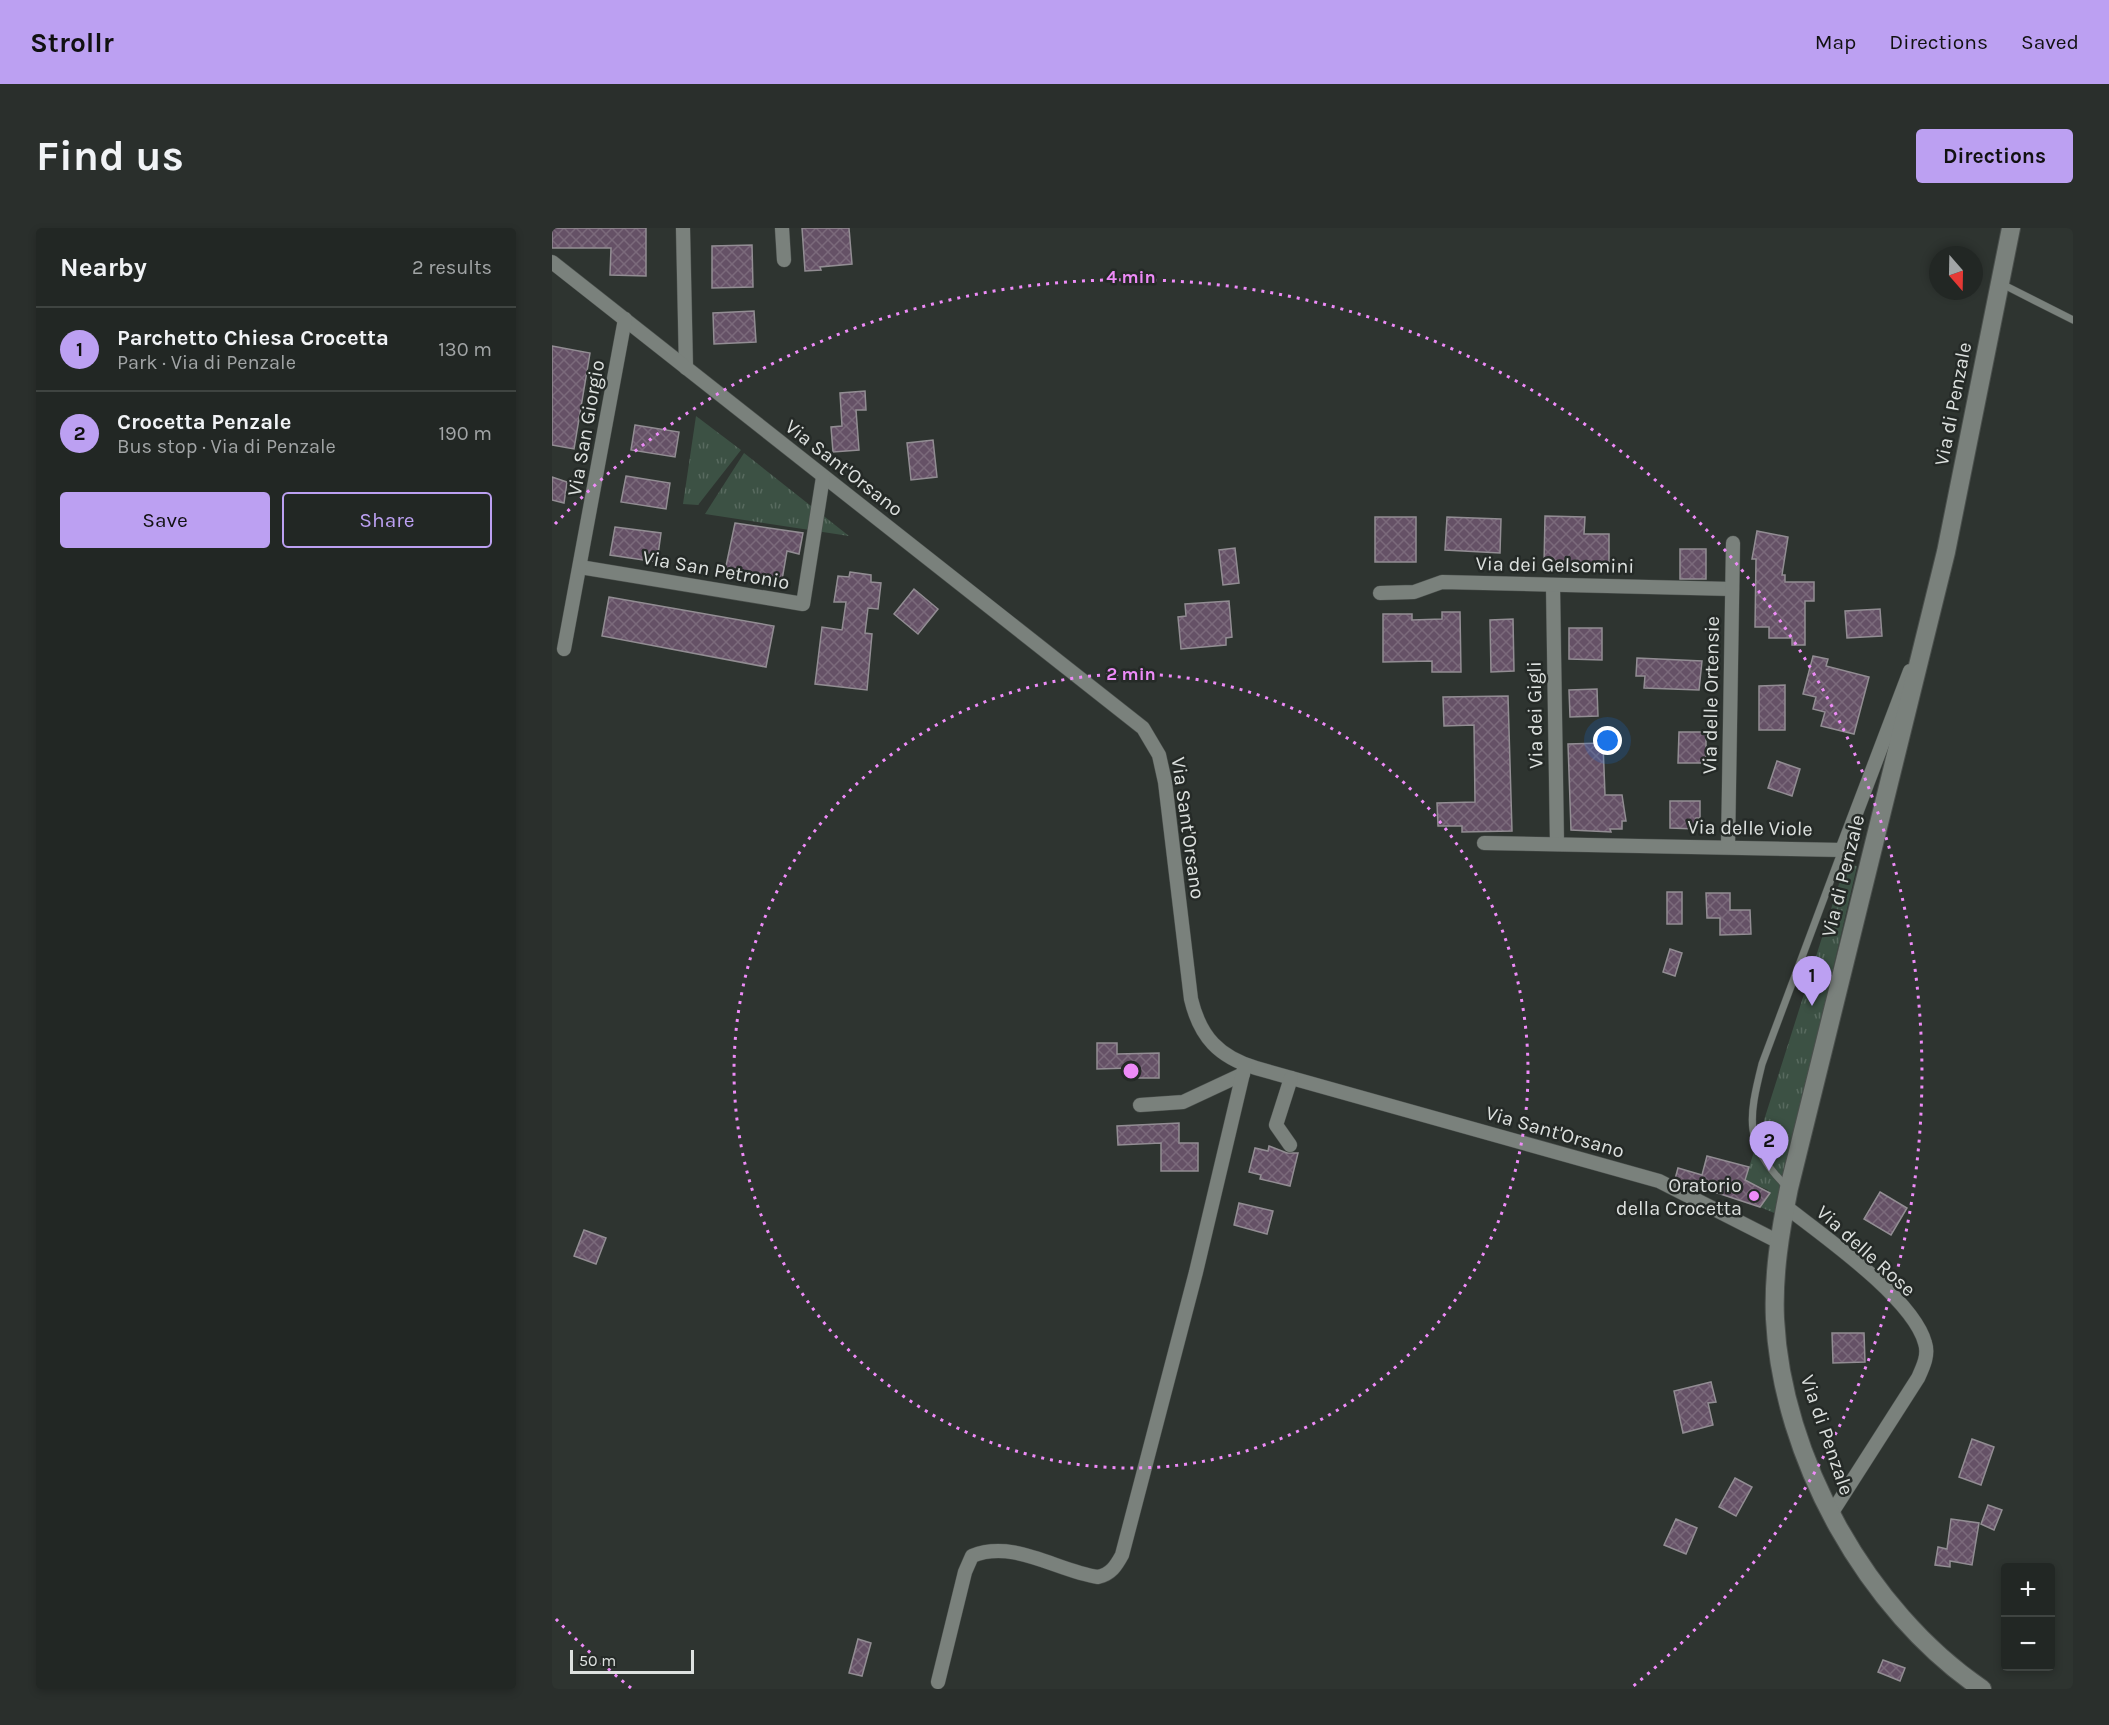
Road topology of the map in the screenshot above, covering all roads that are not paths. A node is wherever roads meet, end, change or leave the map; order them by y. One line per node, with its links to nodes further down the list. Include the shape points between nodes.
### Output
1 (683, 228): 9 (street)
2 (782, 228): 4 (street)
3 (2011, 228): 6 (street, Via di Penzale)
4 (784, 260)
5 (552, 262): 7 (street, Via Sant'Orsano)
6 (2000, 283): 8 (lane); 16 (street, Via di Penzale)
7 (625, 319): 9 (street, Via Sant'Orsano); 12 (street, Via San Giorgio)
8 (2073, 320)
9 (686, 368): 10 (street, Via Sant'Orsano)
10 (822, 483): 12 (street, Via San Petronio, via 803,604); 22 (street, Via Sant'Orsano, via 1143,728 1159,755 1165,782 1192,1006 1208,1040)
11 (1733, 543): 14 (street, Via delle Ortensie)
12 (580, 567): 17 (street, Via San Giorgio)
13 (1553, 585): 14 (street, Via dei Gelsomini); 15 (street, Via dei Gelsomini, via 1442,582 1420,591); 19 (street, Via dei Gigli)
14 (1732, 589): 20 (street, Via delle Ortensie)
15 (1380, 593)
16 (1929, 620): 21 (street); 26 (street, Via di Penzale)
17 (564, 649)
18 (1484, 843): 19 (street, Via delle Viole)
19 (1557, 844): 20 (street, Via delle Viole)
20 (1728, 848): 21 (street, Via delle Viole)
21 (1842, 850): 26 (lane, via 1762,1064 1753,1098 1756,1146)
22 (1244, 1070): 23 (street, Via Sant'Orsano); 24 (street, via 1183,1102); 29 (street, via 1122,1555 1107,1575 1098,1577 1002,1550 972,1556)
23 (1291, 1078): 25 (street, via 1276,1125); 27 (street, Via Sant'Orsano, via 1659,1181)
24 (1140, 1105)
25 (1290, 1145)
26 (1787, 1197): 27 (street, Via di Penzale); 28 (street, Via delle Rose, via 1883,1287 1916,1325 1926,1346 1925,1363 1918,1378)
27 (1779, 1242): 28 (street, Via di Penzale, via 1776,1321 1783,1373 1796,1427)
28 (1831, 1514): 30 (street, Via di Penzale, via 1864,1568 1902,1617 1946,1661)
29 (938, 1682)
30 (1982, 1689)

